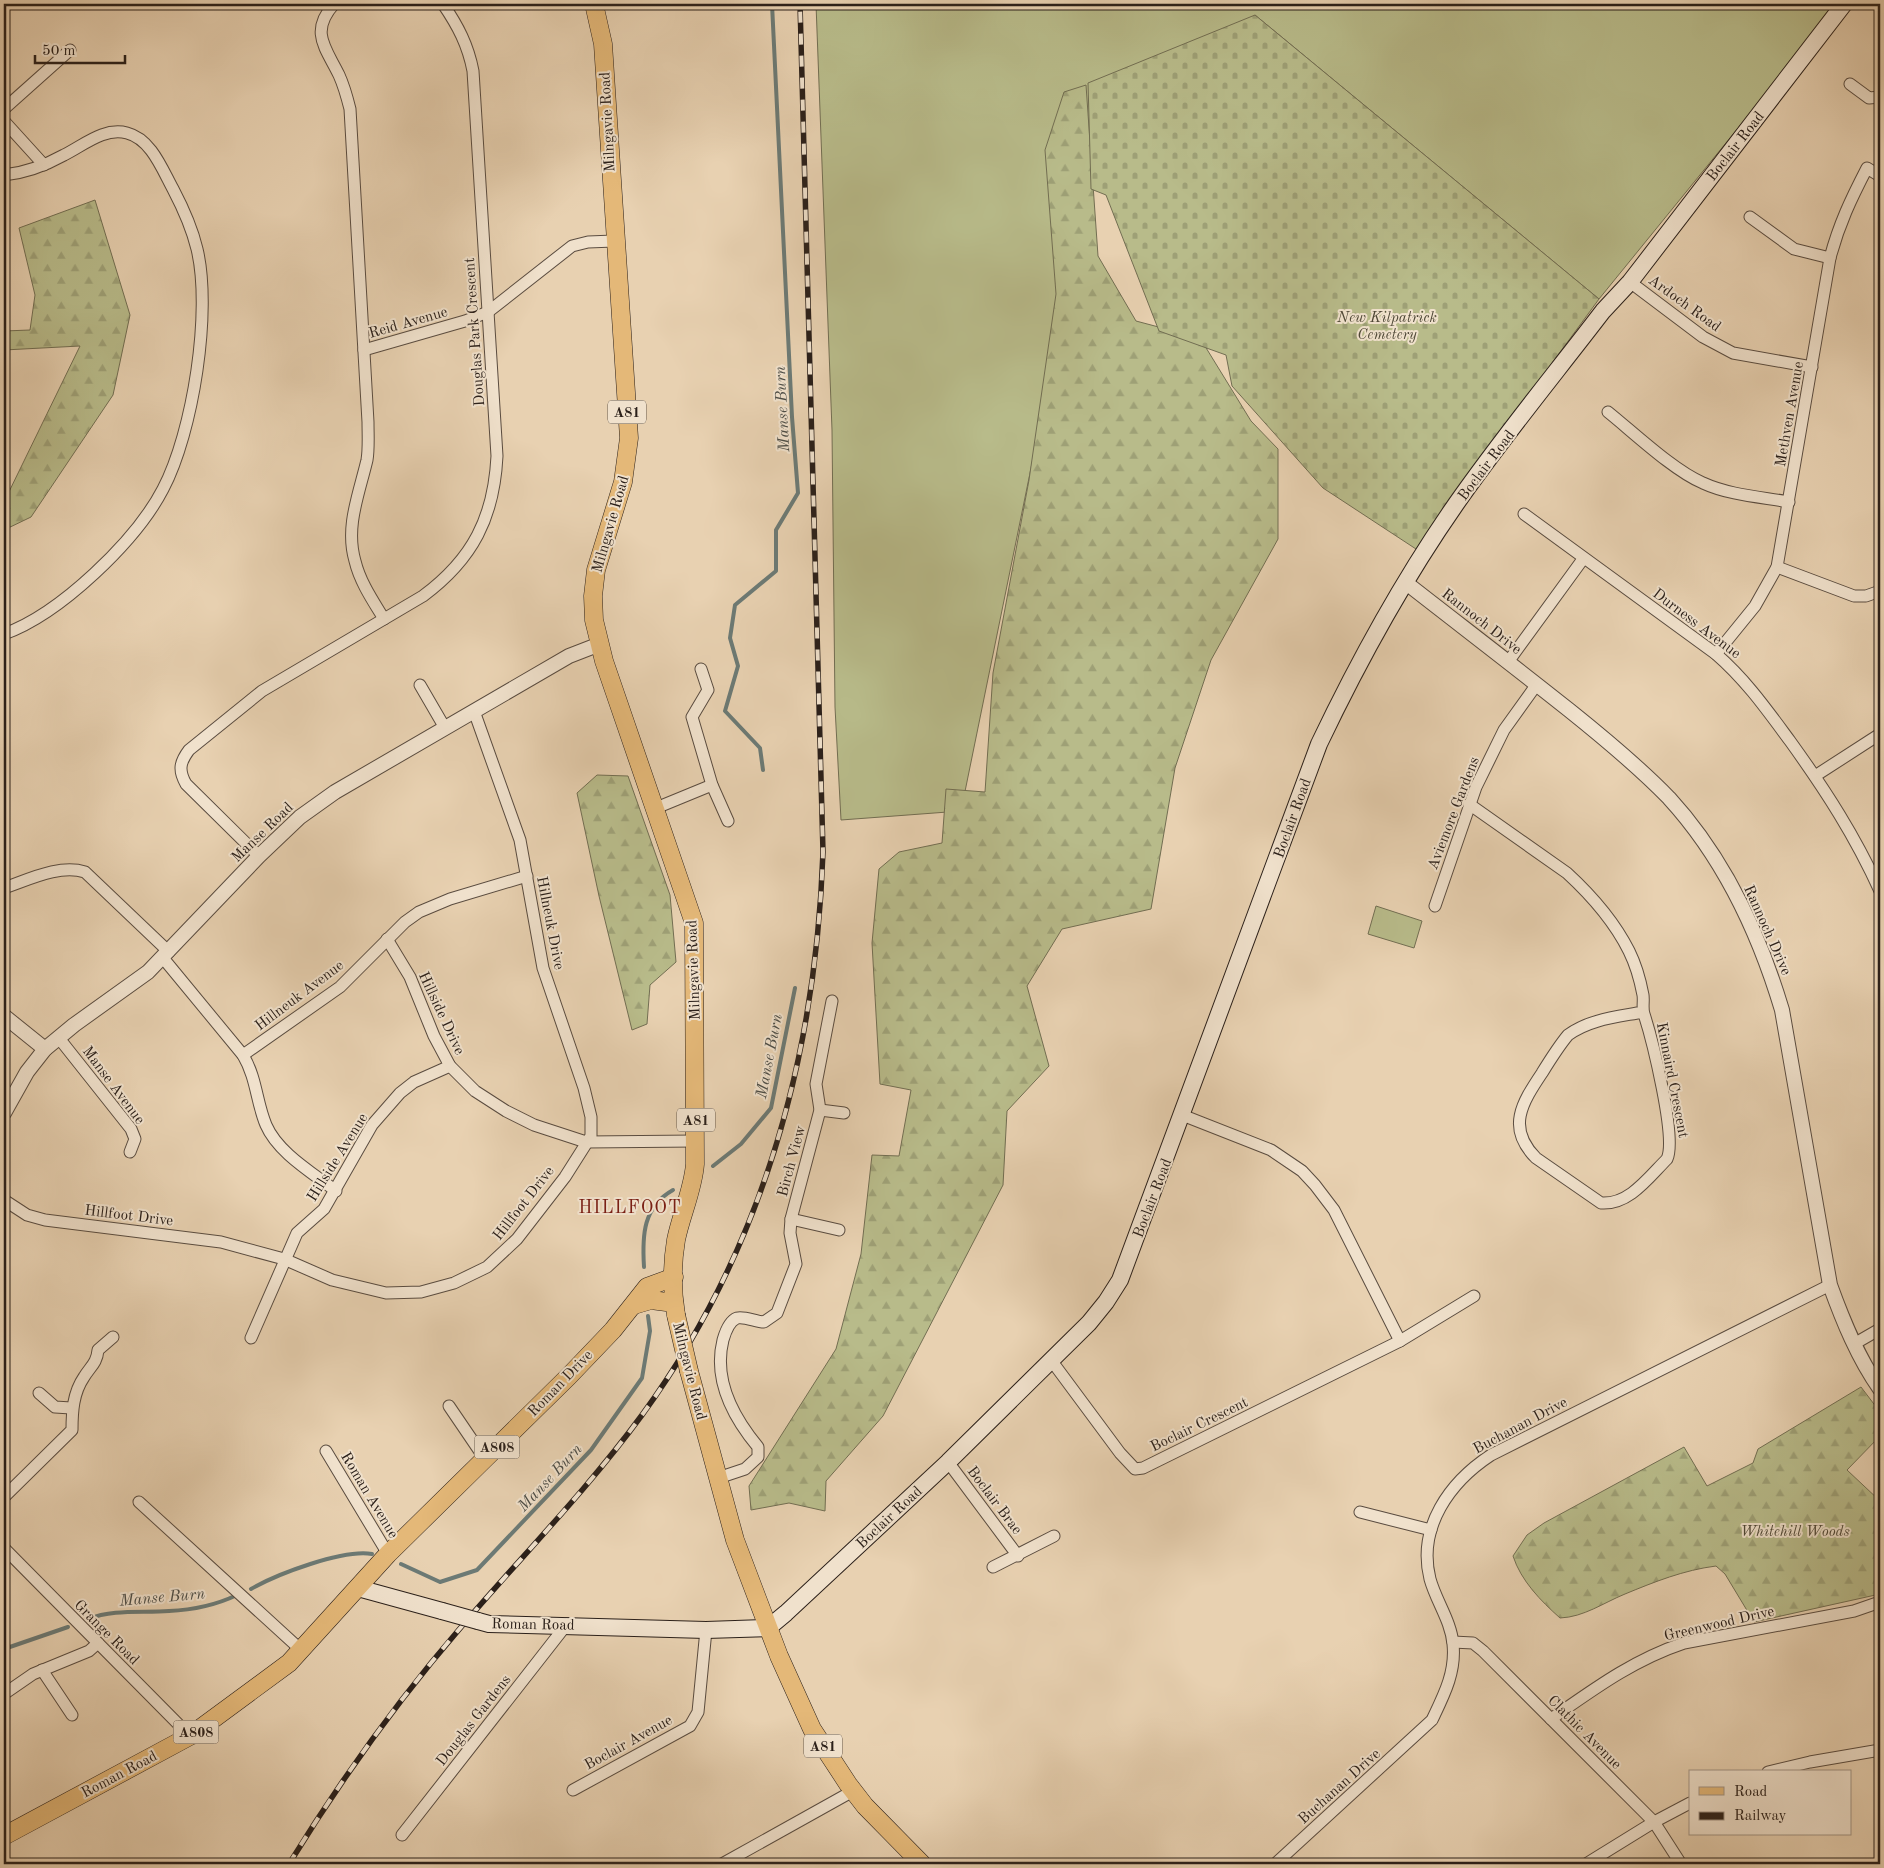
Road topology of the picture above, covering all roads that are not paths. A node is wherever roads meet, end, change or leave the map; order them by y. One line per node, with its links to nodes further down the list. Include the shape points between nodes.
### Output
1 (334, 4): 18 (street, via 324,19 321,32 324,48 338,73 350,109)
2 (443, 4): 17 (street, Douglas Park Crescent, via 467,44 473,71)
3 (594, 4): 14 (main road, Milngavie Road / A81, via 603,44)
4 (1844, 4): 16 (main road, Boclair Road)
5 (70, 50): 8 (street)
6 (1850, 84): 7 (street, via 1869,98)
7 (1880, 97)
8 (4, 110)
9 (4, 121): 10 (street)
10 (44, 165): 11 (street); 28 (street, via 106,133 125,132 142,140 148,147 178,198 197,250 202,291 197,367 187,423 174,464 164,488 140,524 100,567 62,600 38,617)
11 (4, 175)
12 (1880, 176): 15 (street, Methven Avenue, via 1867,168 1843,214)
13 (1750, 218): 15 (street, via 1794,248)
14 (614, 241): 17 (street, Reid Avenue, via 572,246); 29 (main road, Milngavie Road / A81, via 629,438 623,482 596,570 593,596)
15 (1830, 258): 19 (street, Methven Avenue)
16 (1630, 282): 19 (street, Ardoch Road, via 1703,337 1734,353); 25 (main road, Boclair Road, via 1603,311 1457,503)
17 (488, 312): 18 (street, Reid Avenue); 27 (street, Douglas Park Crescent, via 497,456 496,480 487,517 470,548 444,579)
18 (364, 350): 27 (street, via 367,458 352,520 351,541 361,578)
19 (1812, 366): 21 (street, Methven Avenue)
20 (1608, 412): 21 (street, via 1702,483)
21 (1789, 502): 24 (street, Methven Avenue)
22 (1524, 514): 23 (street, Durness Avenue)
23 (1583, 559): 30 (street, Durness Avenue); 31 (street)
24 (1776, 567): 26 (street, via 1854,596); 30 (street, Methven Avenue, via 1755,606)
25 (1405, 582): 31 (street, Rannoch Drive); 60 (main road, Boclair Road, via 1355,668 1319,744)
26 (1880, 591)
27 (384, 619): 43 (street, Douglas Park Crescent, via 262,691 182,758 180,768 186,784)
28 (4, 634)
29 (600, 644): 35 (street, Manse Road, via 569,656); 41 (main road, Milngavie Road / A81)
30 (1716, 654): 38 (street, Durness Avenue, via 1754,692)
31 (1508, 662): 33 (street, Rannoch Drive)
32 (701, 668): 39 (street, via 708,690 692,717)
33 (1537, 684): 40 (street, Aviemore Gardens, via 1504,730); 70 (street, Rannoch Drive, via 1622,753 1669,799 1706,845 1744,909 1770,970 1782,1010)
34 (420, 685): 36 (street)
35 (474, 711): 36 (street, Manse Road); 44 (street, Hillneuk Drive, via 520,840)
36 (444, 728): 43 (street, Manse Road, via 312,807)
37 (1880, 734): 38 (street)
38 (1816, 776): 46 (street, Durness Avenue, via 1848,826)
39 (712, 785): 41 (street); 42 (street)
40 (1470, 804): 47 (street, Aviemore Gardens); 51 (street, Kinnaird Crescent, via 1567,874 1594,899 1617,930 1638,972)
41 (656, 808): 61 (main road, Milngavie Road / A81, via 694,923)
42 (728, 821)
43 (259, 856): 49 (street, Manse Road)
44 (527, 876): 48 (street, Hillneuk Avenue, via 432,906 405,922); 62 (street, Hillneuk Drive, via 543,968 588,1103 591,1117 590,1136)
45 (4, 888): 49 (street, via 62,870 73,868 84,872)
46 (1880, 891)
47 (1435, 906)
48 (387, 939): 55 (street, Hillneuk Avenue, via 340,987); 56 (street, Hillside Drive, via 410,977)
49 (166, 955): 53 (street, Manse Road, via 132,985); 55 (street)
50 (832, 1001): 57 (street, Birch View, via 816,1084)
51 (1643, 1012): 51 (street, Kinnaird Crescent, via 1650,1030 1668,1124 1670,1154 1625,1199 1601,1203 1527,1149 1519,1124 1520,1111 1568,1035 1594,1021)
52 (4, 1016): 54 (street)
53 (58, 1037): 54 (street, Manse Road); 63 (street, Manse Avenue, via 131,1129 135,1139)
54 (45, 1049): 58 (street, Manse Road, via 26,1072)
55 (243, 1055): 64 (street, via 251,1069 265,1124 271,1135 289,1154)
56 (450, 1066): 62 (street, Hillside Drive, via 475,1091 506,1111 534,1125); 64 (street, Hillside Avenue, via 414,1082 400,1093 372,1125)
57 (820, 1110): 59 (street, Birch View); 66 (street, Birch View)
58 (4, 1113)
59 (844, 1113)
60 (1182, 1115): 77 (street, via 1271,1150 1315,1184 1334,1210); 79 (main road, Boclair Road, via 1114,1292)
61 (696, 1141): 62 (street); 69 (main road, Milngavie Road / A81, via 694,1178 676,1242)
62 (586, 1142): 68 (street, Hillfoot Drive, via 517,1239 487,1267 454,1283 421,1292 386,1293 332,1280)
63 (130, 1152)
64 (336, 1191): 68 (street, Hillside Avenue, via 324,1209 297,1233)
65 (4, 1200): 68 (street, Hillfoot Drive, via 27,1215 44,1220 221,1242)
66 (791, 1219): 67 (street, Birch View); 87 (street, Birch View, via 790,1233 796,1264 777,1313 764,1322 738,1318 724,1335 719,1357 721,1378 732,1410 758,1447 758,1457 745,1469)
67 (839, 1230)
68 (284, 1259): 76 (street)
69 (674, 1277): 72 (main road, Roman Drive / A808, via 647,1288); 73 (main road, Milngavie Road / A81)
70 (1830, 1284): 78 (street, Rannoch Drive); 91 (street, Buchanan Drive, via 1491,1455 1456,1484 1443,1501)
71 (1474, 1296): 77 (street, Boclair Crescent)
72 (634, 1305): 73 (main road, via 651,1300); 85 (main road, Roman Drive / A808, via 570,1376)
73 (675, 1309): 87 (main road, Milngavie Road / A81, bridge)
74 (1880, 1329): 78 (street)
75 (113, 1337): 83 (street, via 98,1350 97,1361 83,1378)
76 (251, 1338)
77 (1400, 1341): 79 (street, Boclair Crescent, via 1136,1469 1120,1453)
78 (1854, 1344): 80 (street, Rannoch Drive)
79 (1052, 1360): 86 (main road, Boclair Road)
80 (1880, 1389)
81 (39, 1393): 83 (street, via 55,1407)
82 (449, 1406): 85 (street)
83 (72, 1408): 88 (street, via 72,1430)
84 (326, 1451): 94 (street, Roman Avenue)
85 (485, 1459): 94 (main road, Roman Drive / A808)
86 (948, 1462): 95 (street, Boclair Brae); 100 (main road, Boclair Road)
87 (718, 1478): 100 (main road, Milngavie Road / A81, via 735,1540)
88 (4, 1497)
89 (139, 1502): 104 (street)
90 (1360, 1512): 91 (street)
91 (1431, 1530): 102 (street, Buchanan Drive, via 1427,1549 1430,1580)
92 (1054, 1536): 95 (street, Boclair Brae)
93 (4, 1548): 103 (street, Grange Road)
94 (388, 1554): 97 (main road, Roman Drive / A808)
95 (1018, 1556): 96 (street, Boclair Brae)
96 (993, 1567)
97 (358, 1588): 99 (main road, Roman Road, bridge, via 489,1624); 104 (main road, Roman Road / A808)
98 (1880, 1602): 108 (street, Greenwood Drive, via 1854,1610 1707,1638 1657,1652 1610,1678)
99 (567, 1624): 101 (main road, Roman Road); 116 (street, Douglas Gardens)
100 (768, 1628): 101 (main road, Roman Road); 113 (main road, Milngavie Road / A81, via 812,1729)
101 (706, 1630): 112 (street, Boclair Avenue, via 698,1712 690,1726)
102 (1453, 1642): 108 (street, Clathic Avenue, via 1473,1643); 120 (street, Buchanan Drive, via 1448,1688 1432,1720)
103 (98, 1643): 105 (street, via 89,1651); 109 (street, Grange Road)
104 (301, 1650): 109 (main road, Roman Road / A808, via 289,1663)
105 (42, 1670): 106 (street); 107 (street)
106 (4, 1694)
107 (72, 1715)
108 (1551, 1719): 115 (street, Clathic Avenue)
109 (190, 1736): 117 (main road, Roman Road / A808)
110 (1880, 1750): 111 (street)
111 (1776, 1770)
112 (573, 1790)
113 (854, 1791): 118 (street); 119 (main road, Milngavie Road / A81)
114 (1689, 1804): 115 (street)
115 (1654, 1822): 121 (street); 122 (street, Clathic Avenue)
116 (402, 1835)
117 (4, 1836)
118 (722, 1864)
119 (922, 1864)
120 (1275, 1864)
121 (1586, 1864)
122 (1681, 1864)

